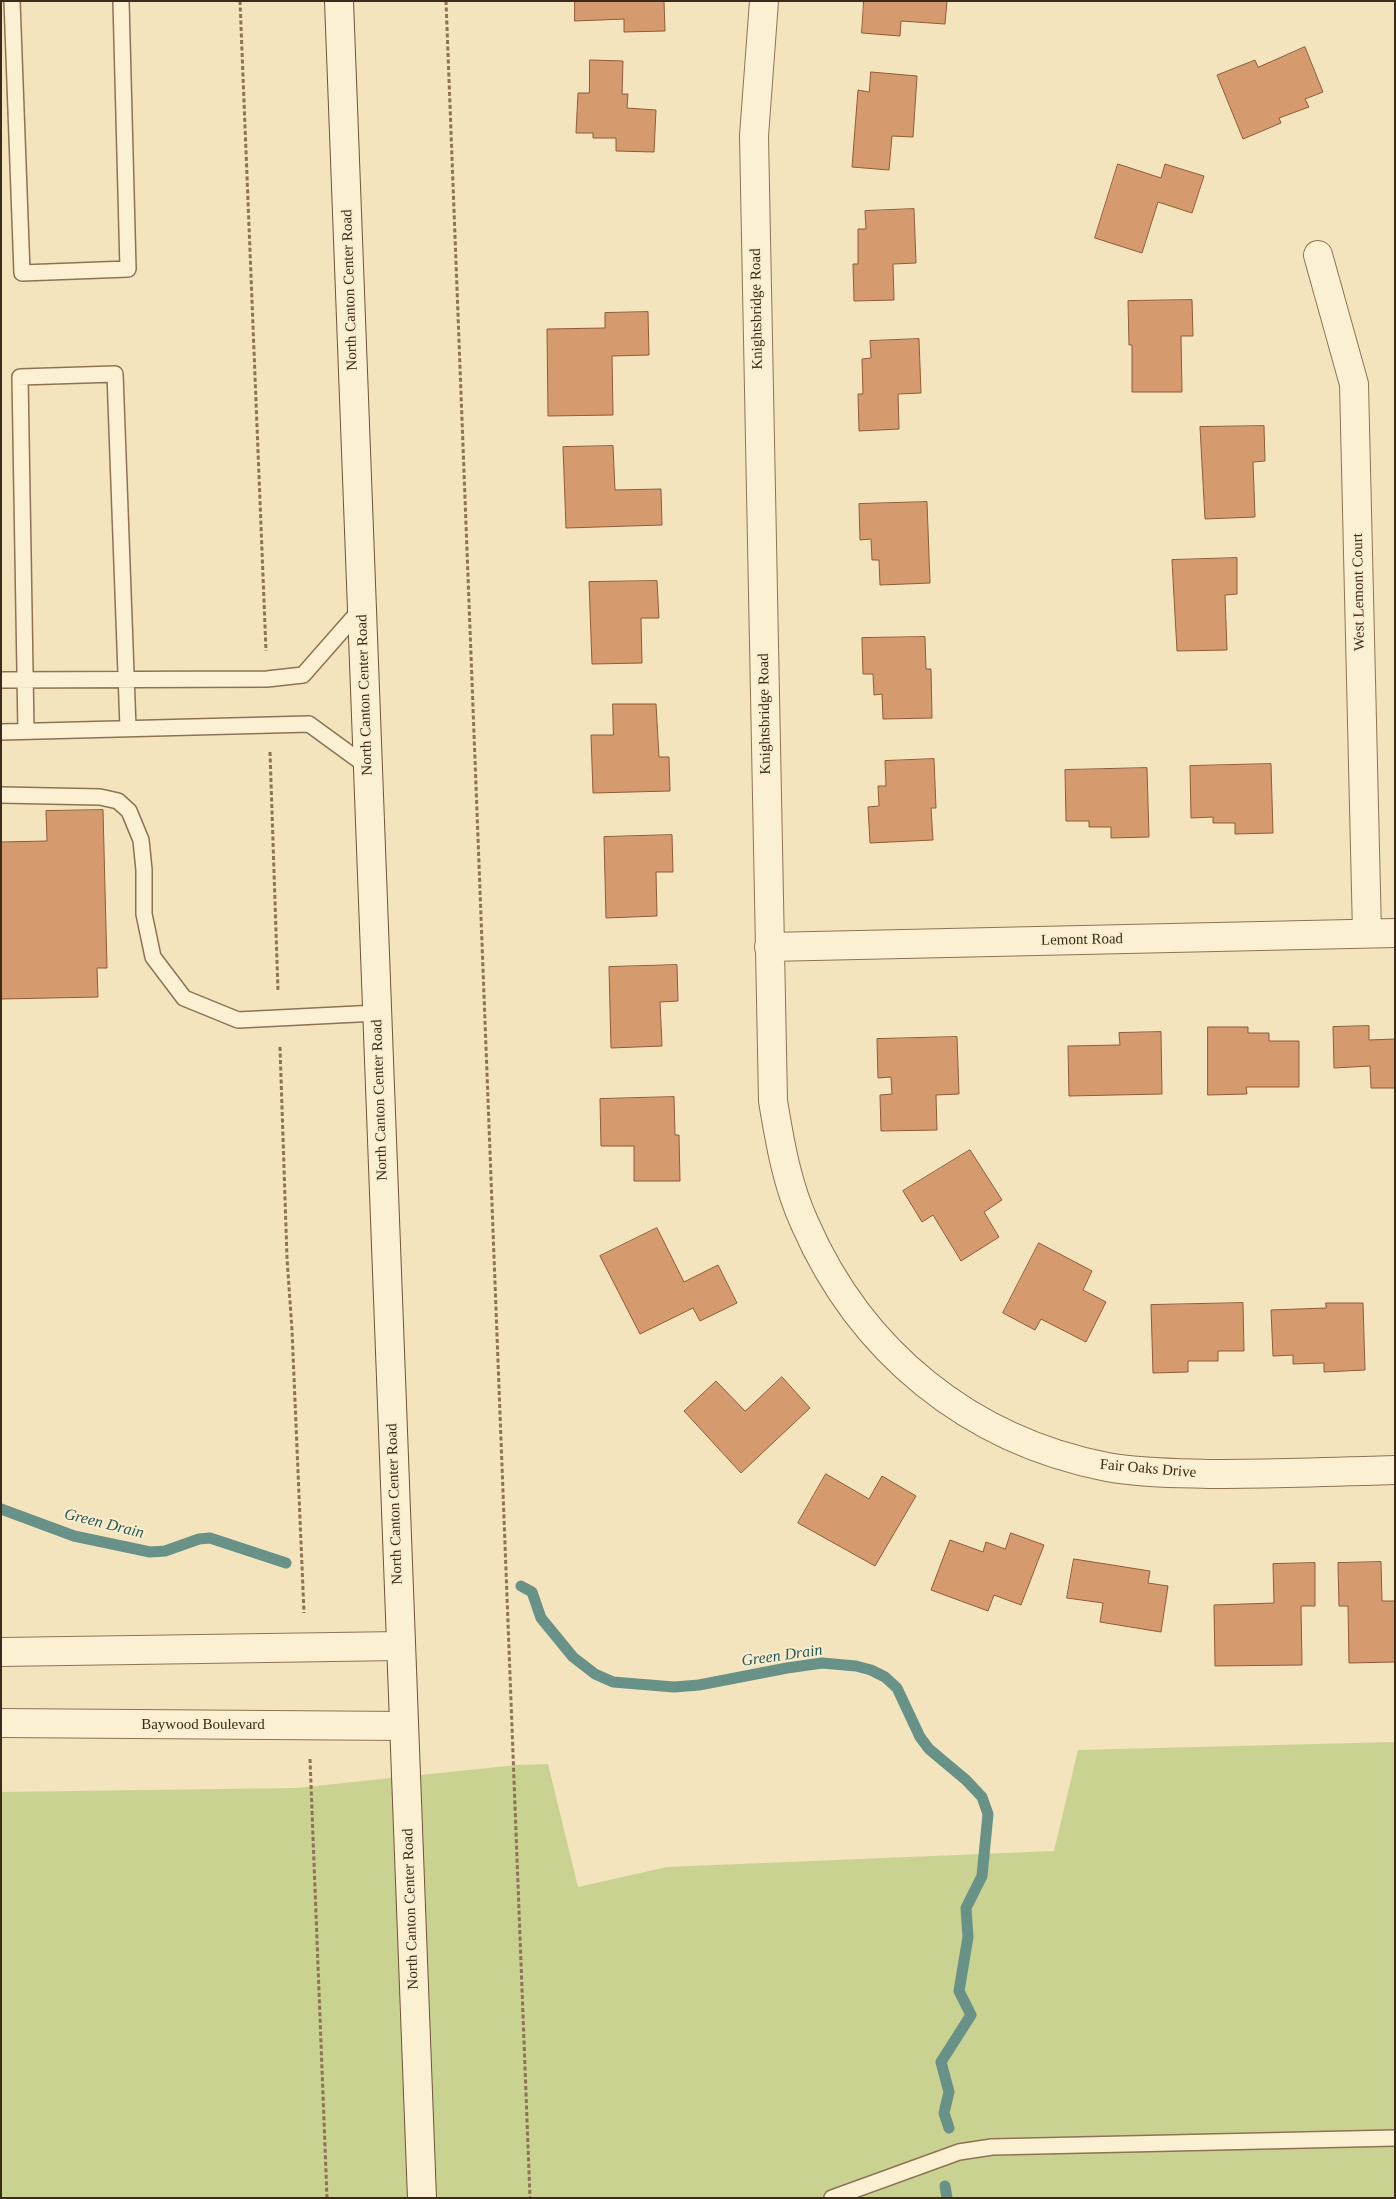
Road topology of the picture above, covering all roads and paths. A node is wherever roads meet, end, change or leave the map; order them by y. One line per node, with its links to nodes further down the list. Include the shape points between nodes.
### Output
1 (12, 1): 2 (lane, via 22,273 128,269)
2 (121, 1)
3 (240, 1): 9 (path)
4 (339, 1): 8 (street, North Canton Center Road)
5 (446, 1): 35 (path)
6 (764, 1): 21 (street, Knightsbridge Road, via 754,136)
7 (1318, 255): 19 (street, West Lemont Court, via 1354,384)
8 (361, 609): 9 (lane, via 303,675); 17 (street, North Canton Center Road)
9 (268, 679): 12 (lane)
10 (1, 680): 11 (lane)
11 (26, 680): 12 (lane); 12 (lane, via 20,377 115,374); 15 (lane)
12 (127, 680): 14 (lane)
13 (269, 725): 14 (lane); 17 (lane, via 309,724); 23 (path)
14 (128, 728): 15 (lane)
15 (26, 731): 16 (lane)
16 (1, 732)
17 (368, 767): 22 (street, North Canton Center Road)
18 (1, 795): 23 (lane, via 100,797 118,801 129,811 141,840 144,914 153,958 184,998 238,1020)
19 (1367, 933): 20 (street, Lemont Road); 21 (street, Lemont Road)
20 (1395, 933)
21 (769, 947): 24 (street, Knightsbridge Road, via 774,1101 790,1185 804,1224 837,1286 891,1355)
22 (377, 1013): 23 (lane); 26 (street, North Canton Center Road)
23 (279, 1019): 27 (path)
24 (922, 1382): 25 (street, Fair Oaks Drive, via 993,1428 1058,1454 1108,1467 1229,1474)
25 (1395, 1470)
26 (400, 1646): 27 (street); 31 (street, North Canton Center Road)
27 (306, 1648): 28 (street)
28 (1, 1652)
29 (1, 1723): 30 (street, Baywood Boulevard)
30 (309, 1725): 31 (street, Baywood Boulevard); 33 (path)
31 (404, 1726): 34 (street, North Canton Center Road)
32 (1395, 2138): 36 (lane, via 992,2147 960,2152)
33 (327, 2198)
34 (422, 2198)
35 (530, 2198)
36 (832, 2198)

